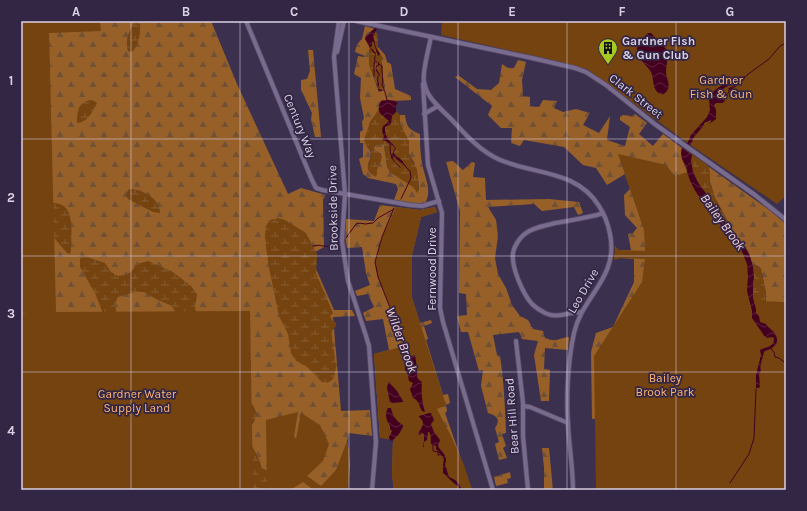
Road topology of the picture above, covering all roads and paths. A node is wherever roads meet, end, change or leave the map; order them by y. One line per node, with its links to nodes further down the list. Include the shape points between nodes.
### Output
1 (246, 21): 10 (street, Century Way, via 315,187)
2 (338, 21): 6 (street, Brookside Drive, via 334,50)
3 (344, 21): 6 (street, Brookside Drive)
4 (356, 21): 5 (street, Clark Street)
5 (431, 37): 7 (street); 13 (street, Clark Street, via 583,70 606,84 656,125)
6 (335, 67): 10 (street, Brookside Drive)
7 (424, 80): 8 (street, Leo Drive, via 430,96); 9 (street, Fernwood Drive)
8 (438, 106): 9 (street); 12 (street, Leo Drive, via 486,152 518,166 570,180 587,191)
9 (424, 114): 11 (street, Fernwood Drive, via 428,165)
10 (345, 194): 11 (street, Century Way, via 416,206); 18 (street, Brookside Drive, via 342,239 346,272 369,353 376,442)
11 (439, 201): 19 (street, Fernwood Drive, via 442,213 440,308)
12 (603, 213): 14 (street, Leo Drive, via 609,228 610,262 605,276); 14 (street, via 530,230 523,235 513,254 515,271 532,304 551,315)
13 (786, 220)
14 (581, 312): 17 (street, Leo Drive, via 571,350)
15 (516, 342): 16 (street, Bear Hill Road)
16 (523, 406): 17 (street); 20 (street, Bear Hill Road)
17 (568, 423): 21 (street, Leo Drive)
18 (372, 490)
19 (493, 490)
20 (528, 490)
21 (573, 490)

